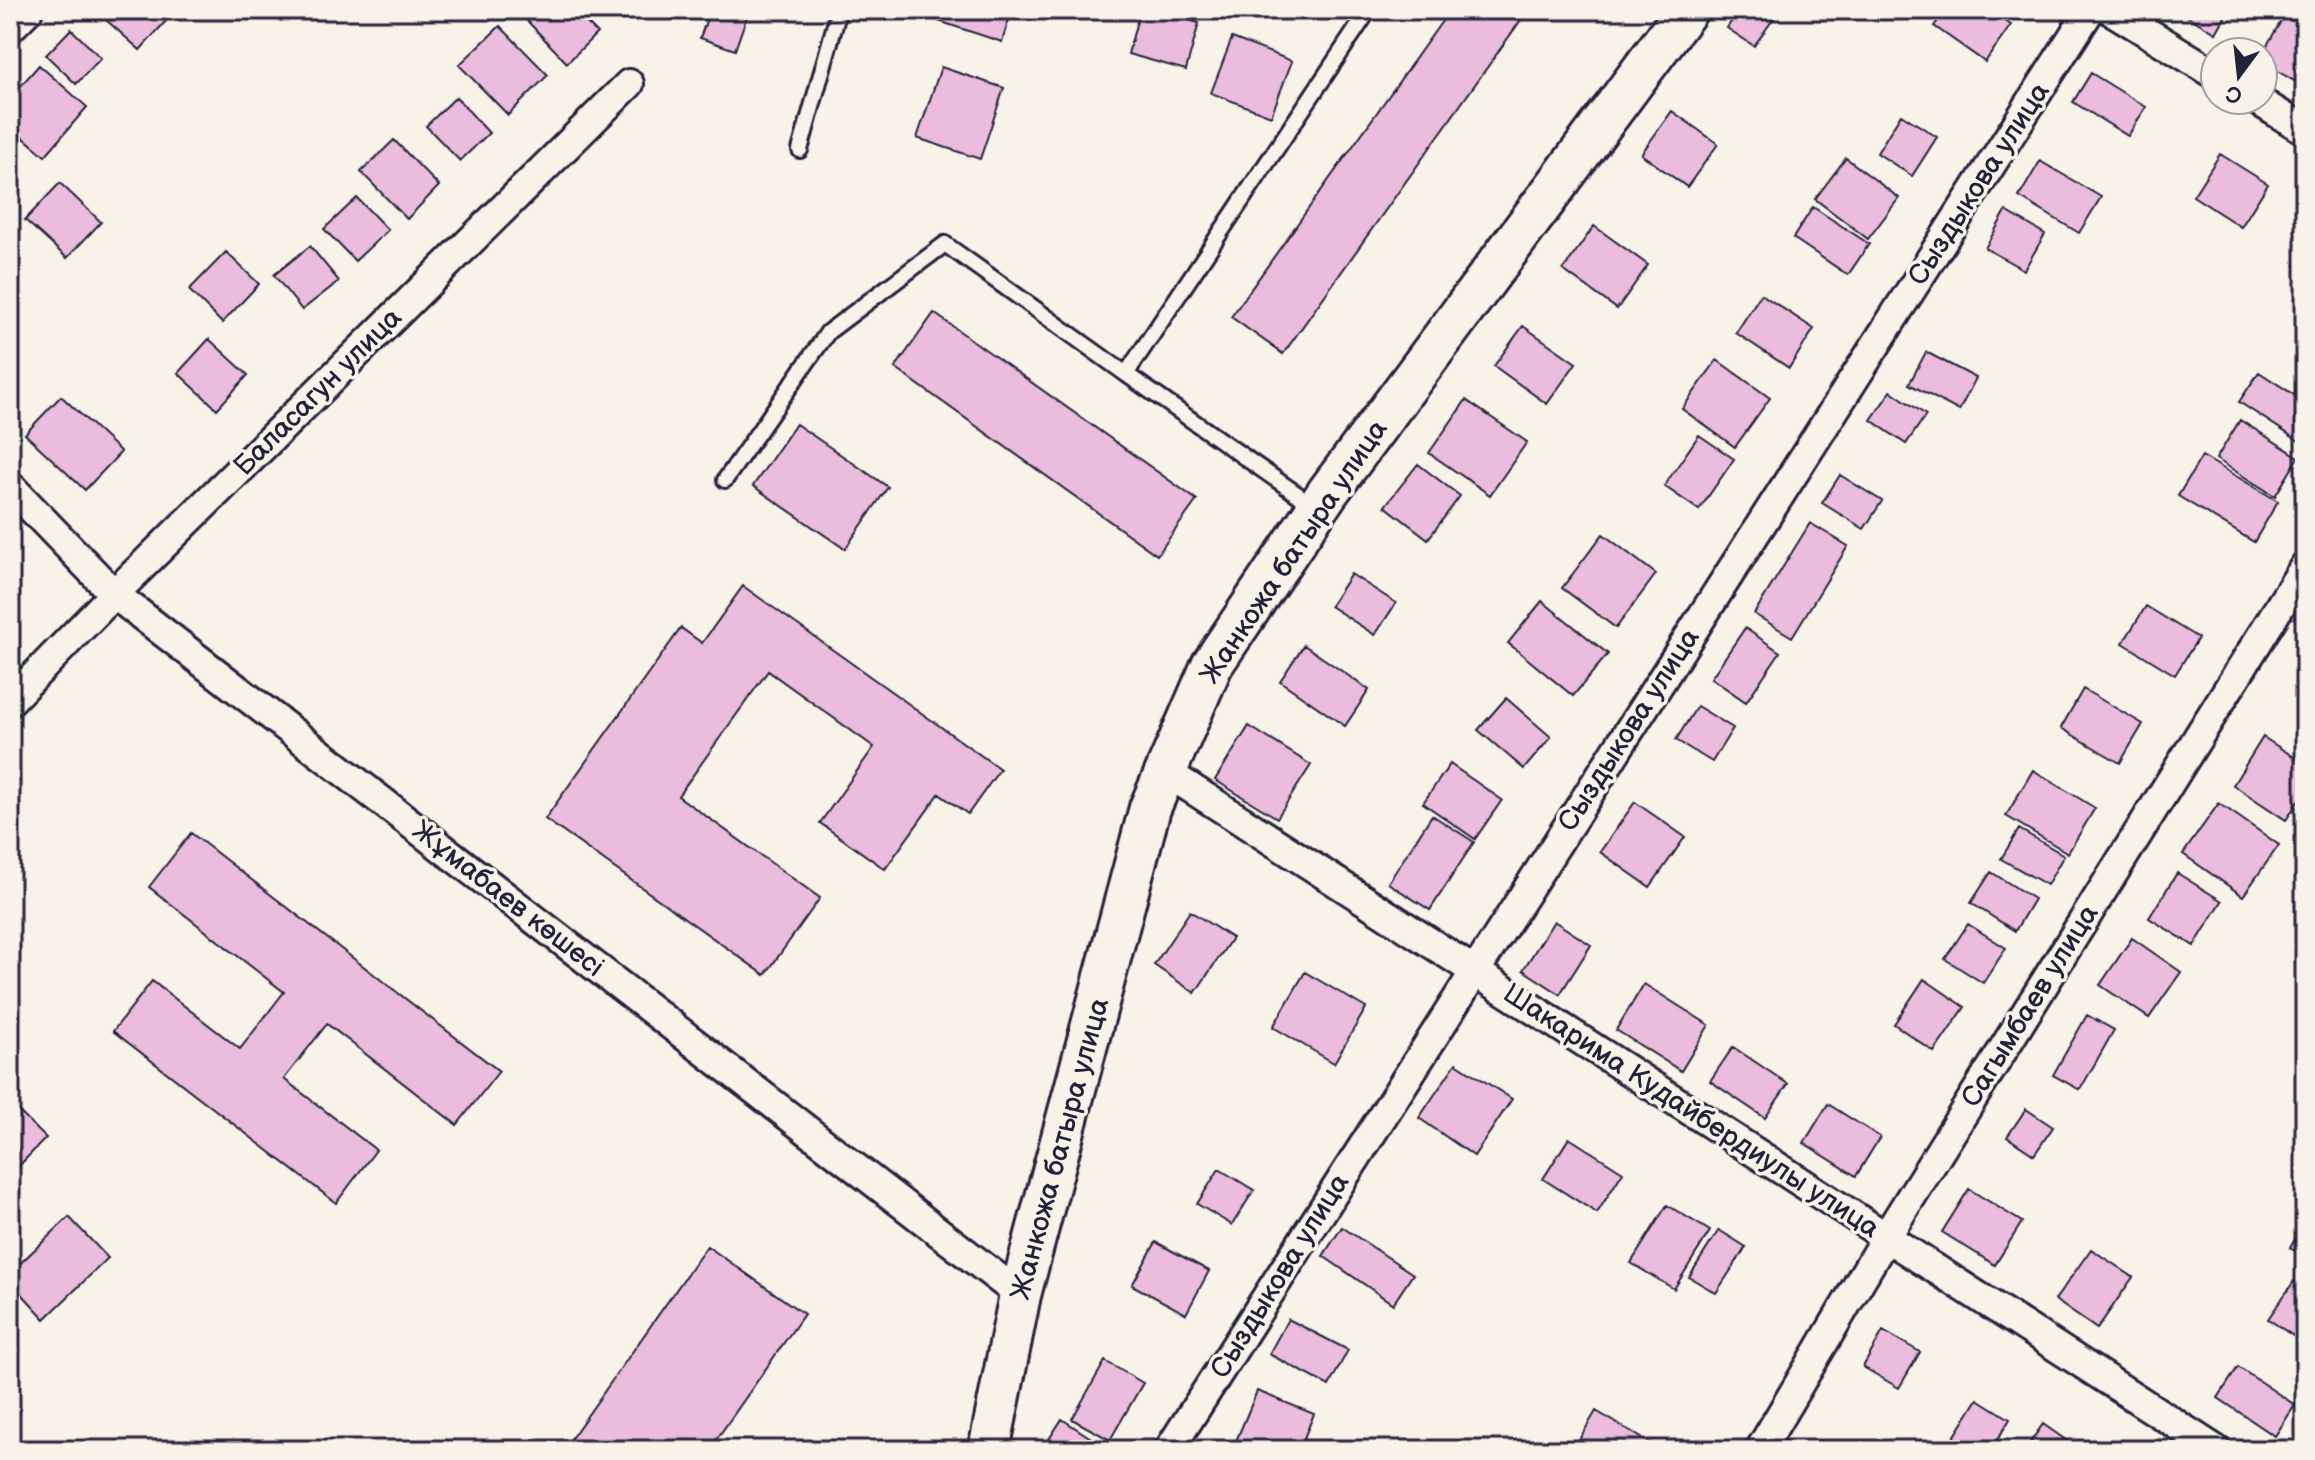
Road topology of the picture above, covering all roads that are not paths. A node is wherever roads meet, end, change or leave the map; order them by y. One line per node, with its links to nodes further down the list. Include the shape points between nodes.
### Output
1 (28, 10): 7 (street)
2 (839, 10): 12 (lane)
3 (1369, 10): 13 (lane)
4 (1687, 10): 16 (street, Жанкожа батыра улица)
5 (2090, 10): 21 (street, Сыздыкова улица)
6 (2111, 10): 8 (street)
7 (10, 28)
8 (2199, 64)
9 (629, 84): 18 (street, Баласагун улица)
10 (2279, 114): 11 (street)
11 (2305, 130)
12 (800, 150)
13 (1126, 374): 14 (lane, via 945,244 828,332); 16 (lane)
14 (725, 480)
15 (10, 486): 18 (street, Жұмабаев көшесі)
16 (1317, 508): 20 (street, Жанкожа батыра улица, via 1212,665)
17 (2305, 566): 22 (street, Сагымбаев улица)
18 (114, 594): 19 (street, Баласагун улица); 23 (street, Жұмабаев көшесі)
19 (10, 701)
20 (1166, 772): 21 (street, Шакарима Кудайбердиулы улица); 23 (street, Жанкожа батыра улица, via 1150,808)
21 (1474, 971): 22 (street, Шакарима Кудайбердиулы улица); 25 (street, Сыздыкова улица)
22 (1886, 1237): 26 (street, Сагымбаев улица); 27 (street, Шакарима Кудайбердиулы улица)
23 (1020, 1295): 24 (street, Жанкожа батыра улица)
24 (989, 1450)
25 (1169, 1450)
26 (1760, 1450)
27 (2216, 1450)

